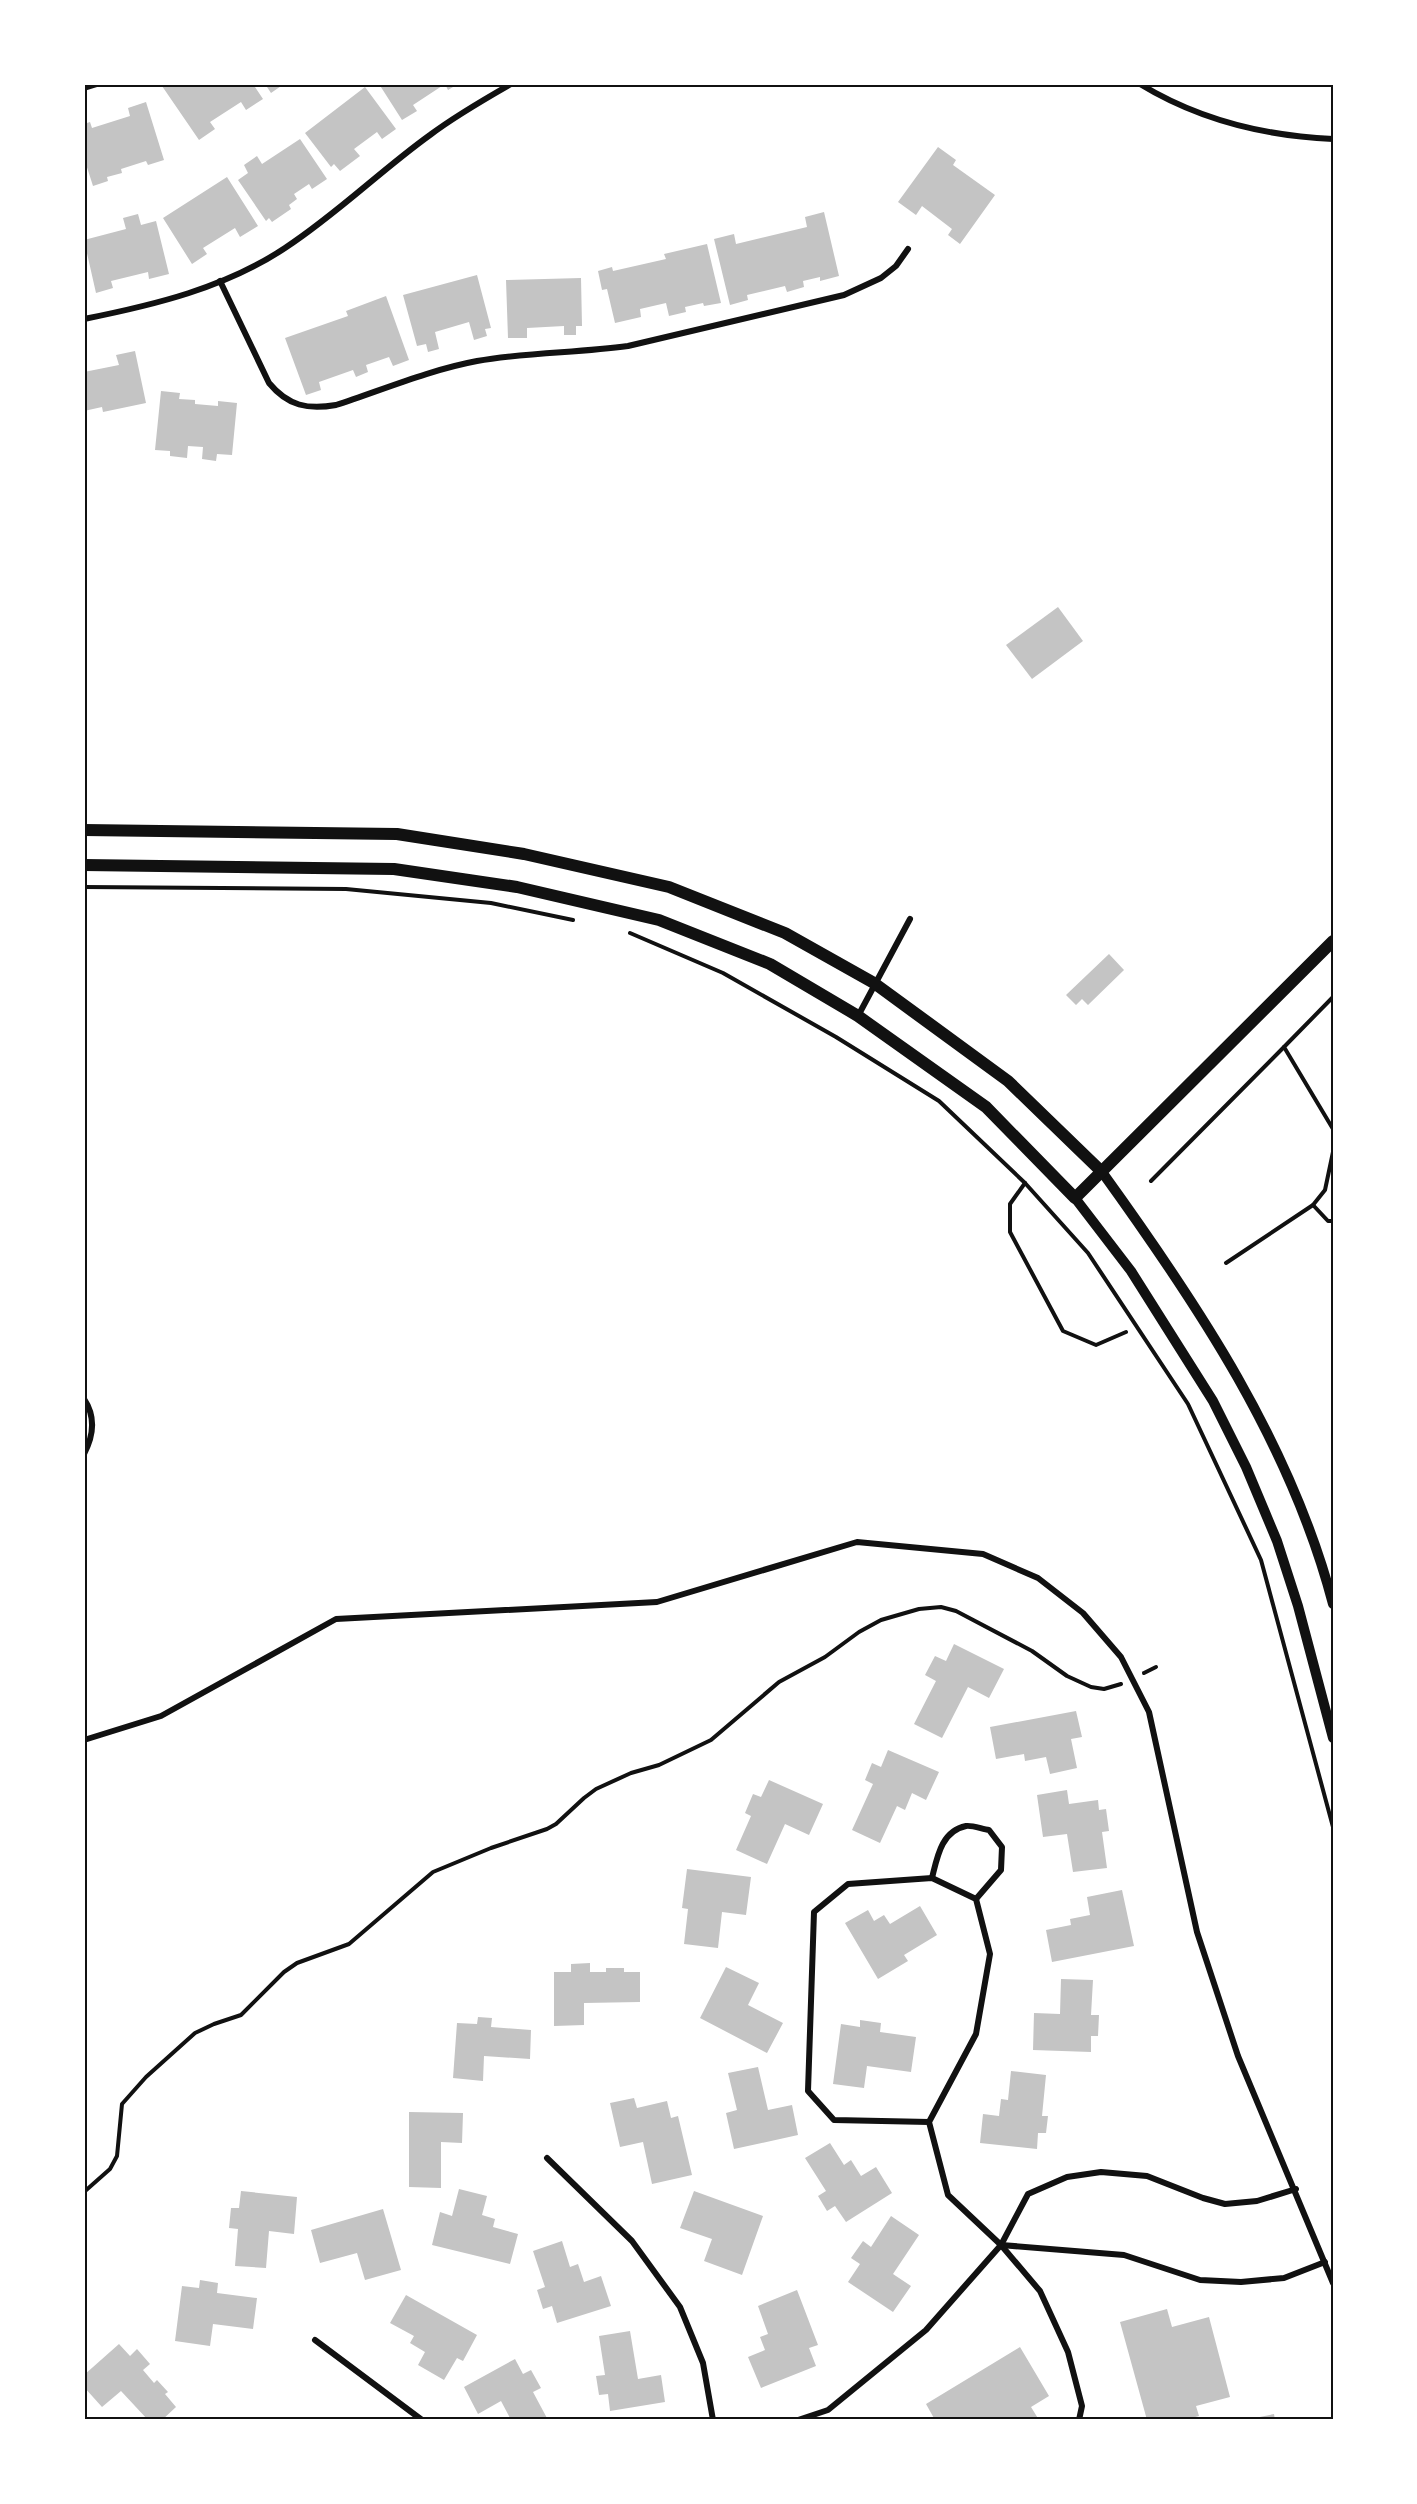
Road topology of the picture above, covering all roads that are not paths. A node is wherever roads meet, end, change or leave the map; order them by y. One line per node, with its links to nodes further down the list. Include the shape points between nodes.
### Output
1 (97, 84): 4 (street)
2 (511, 84): 7 (street, via 430,135 284,249)
3 (1140, 84): 5 (street, via 1207,116 1248,129)
4 (84, 88)
5 (1333, 140)
6 (908, 249): 7 (street, via 881,279 844,295 628,346 476,362 322,408 279,396)
7 (220, 281): 8 (street, via 143,307)
8 (84, 319)
9 (84, 830): 13 (main road, via 397,834 524,854 669,887 785,933)
10 (84, 865): 14 (main road, via 394,869 517,887 659,920 770,964)
11 (910, 919): 13 (street)
12 (1333, 941): 15 (main road)
13 (874, 982): 14 (street); 15 (main road, via 1008,1081)
14 (858, 1016): 16 (main road, via 986,1107)
15 (1102, 1172): 16 (main road); 19 (street, via 1159,1251 1243,1384 1309,1529)
16 (1075, 1198): 20 (street, via 1131,1270 1213,1401 1246,1467 1281,1552)
17 (84, 1399): 18 (street, via 93,1429)
18 (84, 1454)
19 (1333, 1604)
20 (1333, 1738)
21 (84, 1740): 26 (street, via 161,1716 336,1619 657,1602 857,1542 983,1554 1038,1578 1083,1613 1121,1657 1149,1712 1197,1932 1238,2056)
22 (932, 1878): 23 (street); 23 (street, via 939,1850 949,1834 967,1826 989,1830 1002,1847 1001,1870); 24 (street, via 848,1884 814,1912 808,2091 834,2120)
23 (976, 1899): 24 (street, via 990,1954 976,2034)
24 (929, 2122): 27 (street, via 948,2195)
25 (547, 2158): 32 (street, via 632,2241 680,2307 703,2363)
26 (1296, 2189): 27 (street, via 1257,2201 1225,2204 1147,2176 1101,2172 1067,2177 1028,2194); 28 (street)
27 (1001, 2245): 28 (street, via 1124,2255 1200,2280 1284,2278); 33 (street, via 926,2330 828,2410); 34 (street, via 1040,2290 1059,2332 1082,2406)
28 (1325, 2262): 29 (street)
29 (1333, 2283)
30 (315, 2340): 31 (street)
31 (422, 2420)
32 (713, 2420)
33 (798, 2420)
34 (1080, 2420)

